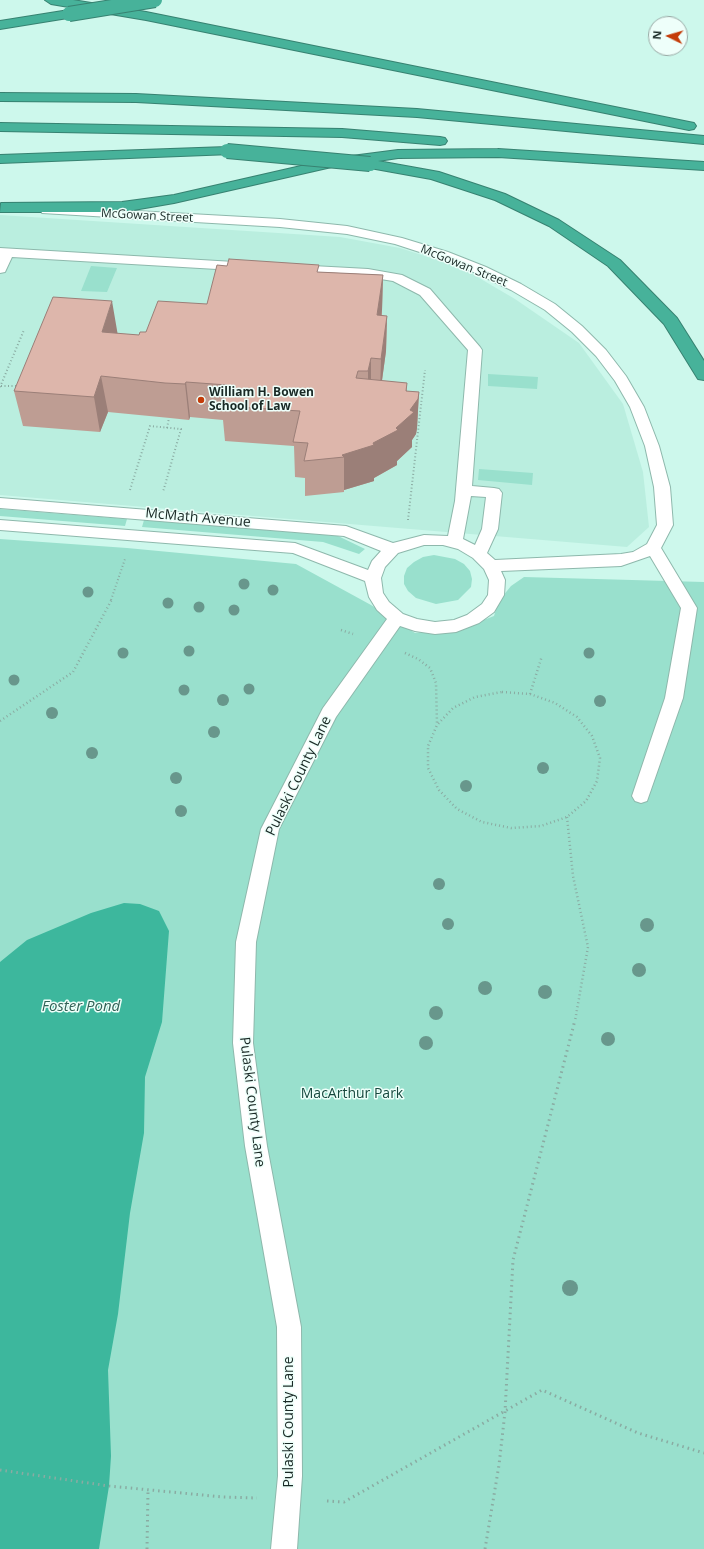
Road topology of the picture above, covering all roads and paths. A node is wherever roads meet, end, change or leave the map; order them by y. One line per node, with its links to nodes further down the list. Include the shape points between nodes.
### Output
1 (52, 0): 6 (highway, via 146,16)
2 (156, 0): 3 (highway, bridge)
3 (0, 25)
4 (0, 97): 7 (highway, via 136,98 409,113)
5 (0, 127): 11 (highway, via 342,133 554,147)
6 (704, 129)
7 (704, 140)
8 (15, 145): 9 (highway, via 68,144)
9 (227, 150): 10 (highway); 20 (highway, bridge, via 370,164 434,175 500,197 554,223 614,263 671,321)
10 (0, 159)
11 (704, 162)
12 (704, 166): 13 (highway, via 498,153 398,154 336,162 174,200 122,207)
13 (1, 208): 33 (lane, McGowan Street, via 280,223 347,230 398,241 443,255 516,287 550,307 577,329 601,353 637,407 652,446 662,487 665,525)
14 (4, 252): 15 (lane); 17 (lane)
15 (266, 268)
16 (281, 268): 26 (lane, via 368,273 397,278 425,292 450,319 475,350)
17 (0, 269)
18 (24, 330): 21 (path)
19 (425, 370): 29 (path)
20 (704, 375)
21 (0, 386): 22 (path)
22 (23, 387)
23 (170, 418): 24 (path)
24 (167, 428): 25 (path, via 150,426); 27 (path, via 181,429)
25 (130, 490)
26 (464, 490): 32 (lane); 35 (lane, via 494,492 490,529)
27 (163, 493)
28 (0, 503): 34 (lane, McMath Avenue, via 346,531)
29 (407, 522)
30 (0, 525): 31 (lane, McMath Avenue)
31 (132, 535): 37 (lane, McMath Avenue, via 295,548); 42 (path, via 109,607 73,672)
32 (454, 543): 34 (lane, via 424,540); 35 (lane)
33 (653, 548): 36 (lane, via 638,556 621,560); 44 (lane, via 690,608 674,698)
34 (392, 549): 37 (lane, via 378,564)
35 (479, 554): 36 (lane)
36 (491, 566): 38 (lane, via 497,580 496,595 488,608 474,619 456,626 435,628 415,625)
37 (373, 578): 38 (lane, via 375,593 383,606)
38 (397, 618): 53 (lane, Pulaski County Lane, via 329,713 270,829 246,942 243,1043 256,1146 289,1327 290,1476)
39 (404, 652): 43 (path, via 430,668 436,684)
40 (542, 656): 41 (path)
41 (530, 694): 43 (path, via 502,692 476,696 453,708); 45 (path, via 555,702 577,718 592,736 600,758 597,781 590,794 586,801)
42 (0, 721)
43 (437, 724): 45 (path, via 428,746 428,768 439,790 457,809 482,822 511,828 540,826)
44 (641, 796)
45 (567, 817): 46 (path, via 573,876 588,947 574,1028 513,1260)
46 (505, 1412): 47 (path, via 542,1390 638,1433); 51 (path, via 344,1502); 54 (path)
47 (704, 1453)
48 (0, 1470): 49 (path)
49 (148, 1490): 50 (path); 52 (path)
50 (259, 1498)
51 (327, 1501)
52 (147, 1549)
53 (284, 1549)
54 (485, 1549)

